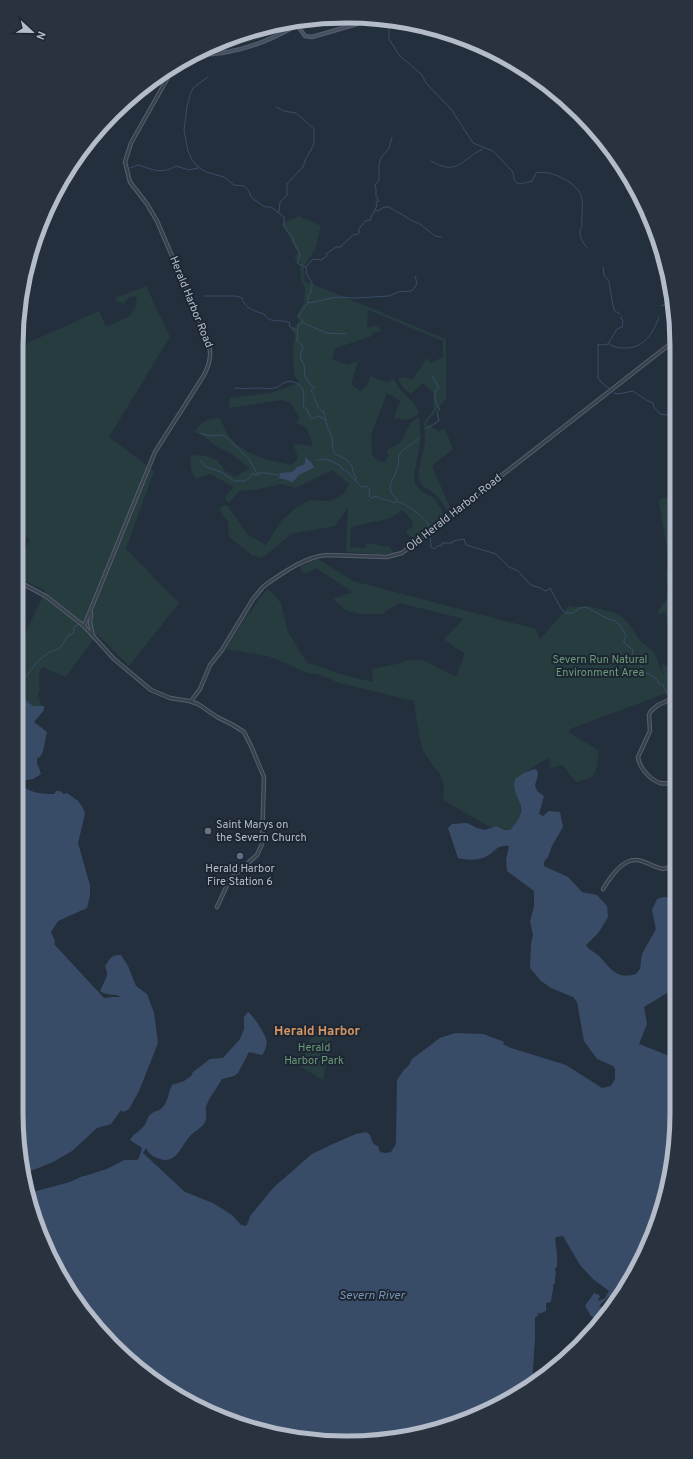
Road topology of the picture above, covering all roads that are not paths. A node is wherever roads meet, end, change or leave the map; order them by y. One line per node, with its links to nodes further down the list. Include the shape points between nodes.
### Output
1 (358, 24): 2 (main road, via 312,38 305,36)
2 (298, 27)
3 (292, 28): 4 (main road, via 253,46)
4 (209, 54)
5 (168, 77): 8 (street, Herald Harbor Road, via 130,143 125,162 130,182 157,221 207,337 211,355 204,375 155,452)
6 (670, 344): 12 (street, Old Herald Harbor Road, via 402,553 387,557 318,556 308,559 268,583 253,598 210,665 200,689)
7 (23, 584): 9 (street, via 47,597)
8 (92, 609): 9 (street, Herald Harbor Road); 10 (street, Herald Harbor Road, via 90,623)
9 (84, 626): 10 (street)
10 (93, 636): 12 (street, via 151,690 170,698)
11 (670, 700): 13 (street, via 651,711 650,731 638,757 641,767 654,780)
12 (191, 701): 16 (street, via 244,732 264,777 261,848 230,879)
13 (670, 784)
14 (670, 867): 15 (street, via 663,869 631,860 613,874)
15 (603, 889)
16 (217, 907)

